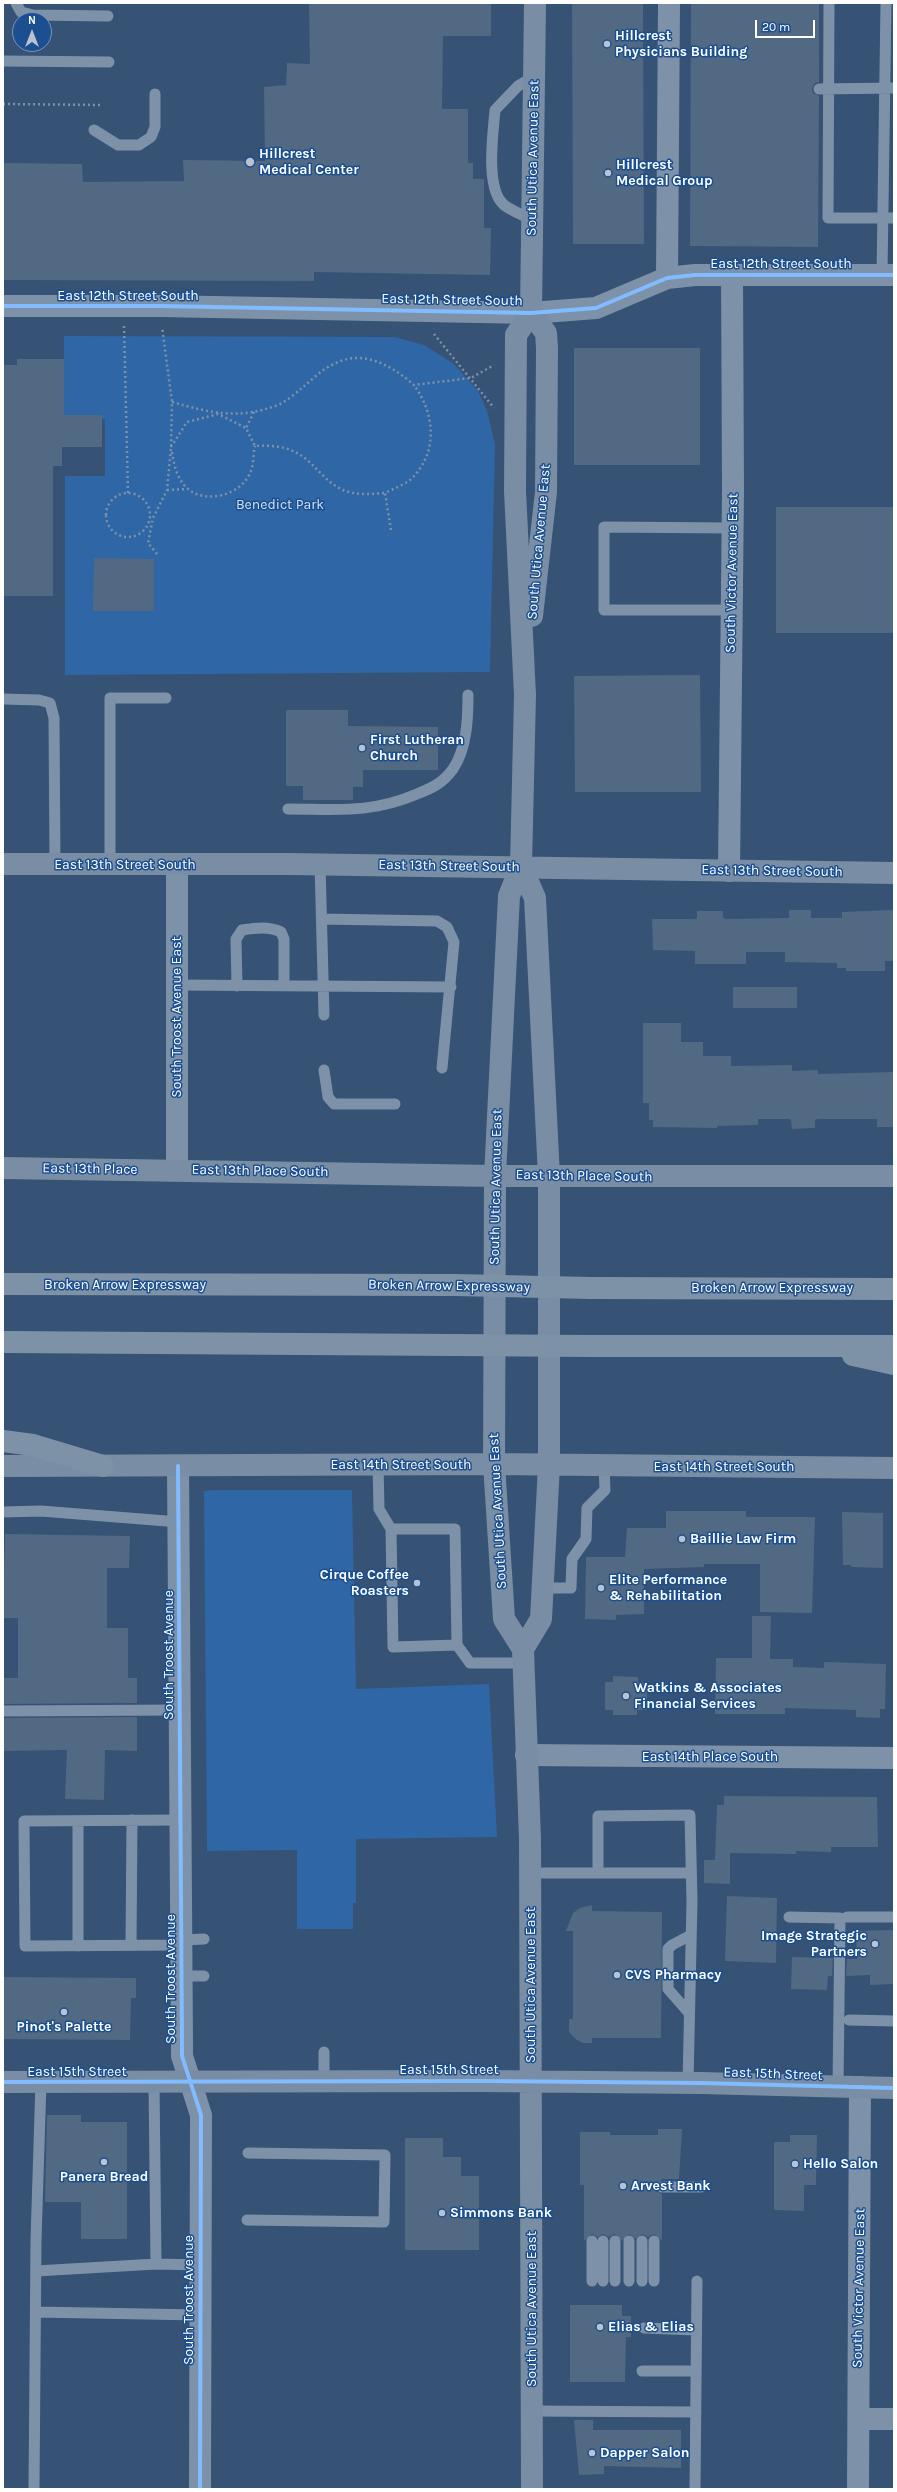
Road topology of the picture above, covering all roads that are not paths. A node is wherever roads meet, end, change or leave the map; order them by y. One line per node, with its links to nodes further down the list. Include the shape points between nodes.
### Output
1 (16, 3): 6 (lane, via 21,12 33,15)
2 (535, 3): 9 (main road, South Utica Avenue East)
3 (668, 3): 18 (street)
4 (829, 3): 10 (lane)
5 (886, 3): 11 (lane)
6 (108, 16)
7 (3, 61): 8 (lane)
8 (109, 62)
9 (535, 76): 15 (main road, South Utica Avenue East); 15 (lane, via 518,86 495,110 492,152 494,188 504,204)
10 (824, 89): 11 (lane); 14 (lane, via 828,218)
11 (890, 89): 14 (lane)
12 (155, 94): 13 (lane, via 155,126 151,137 139,145 118,145)
13 (94, 130)
14 (889, 218): 17 (lane)
15 (532, 220): 20 (main road, South Utica Avenue East)
16 (732, 274): 17 (street, East 12th Street South); 18 (street, East 12th Street South); 21 (street, South Victor Avenue East)
17 (888, 275)
18 (667, 278): 20 (street, East 12th Street South, via 596,308)
19 (3, 306): 20 (street, East 12th Street South, via 160,306)
20 (531, 313): 23 (main road, South Utica Avenue East, via 516,335 515,491); 23 (main road, South Utica Avenue East, via 546,333 546,485)
21 (732, 528): 22 (street, South Victor Avenue East); 22 (lane, via 604,527 604,610)
22 (732, 610): 34 (street, South Victor Avenue East)
23 (525, 680): 33 (main road, South Utica Avenue East)
24 (468, 695): 27 (lane, via 468,716 462,748 454,768 440,784 388,806 361,810)
25 (166, 698): 31 (lane, via 110,698)
26 (3, 699): 30 (lane, via 39,700 50,704 54,718)
27 (288, 809)
28 (3, 864): 30 (main road, East 13th Street South)
29 (320, 864): 32 (main road, East 13th Street South); 33 (main road, East 13th Street South); 36 (lane)
30 (55, 865): 31 (main road, East 13th Street South)
31 (110, 865): 32 (main road, East 13th Street South)
32 (177, 865): 37 (street, South Troost Avenue East)
33 (521, 866): 34 (main road, East 13th Street South); 48 (main road, South Utica Avenue East, via 509,896); 49 (main road, South Utica Avenue East, via 535,898)
34 (729, 872): 35 (main road, East 13th Street South)
35 (894, 873)
36 (322, 919): 40 (lane); 41 (lane, via 437,921 447,927 454,942)
37 (177, 985): 38 (lane); 47 (street, South Troost Avenue East)
38 (237, 986): 39 (lane); 39 (lane, via 236,939 242,930 274,928 281,932 284,939)
39 (284, 986): 40 (lane)
40 (323, 986): 41 (lane); 42 (lane)
41 (451, 987): 43 (lane)
42 (324, 1015)
43 (442, 1068)
44 (324, 1070): 45 (lane, via 328,1097 334,1104)
45 (395, 1104)
46 (3, 1168): 47 (main road, East 13th Place)
47 (177, 1170): 48 (main road, East 13th Place South)
48 (495, 1176): 49 (main road, East 13th Place South); 58 (main road, South Utica Avenue East)
49 (549, 1176): 50 (main road, East 13th Place South); 63 (main road, South Utica Avenue East)
50 (894, 1176)
51 (3, 1284): 52 (highway, Broken Arrow Expressway, bridge)
52 (894, 1289)
53 (3, 1342): 54 (highway, bridge)
54 (807, 1345): 55 (highway); 56 (highway)
55 (894, 1346)
56 (894, 1364)
57 (3, 1441): 61 (highway, via 33,1445)
58 (494, 1464): 59 (main road, East 14th Street South); 63 (main road, East 14th Street South); 71 (main road, South Utica Avenue East, via 504,1619)
59 (378, 1465): 62 (main road, East 14th Street South); 68 (lane, via 379,1509)
60 (3, 1466): 61 (main road, East 14th Street South)
61 (103, 1466): 62 (main road, East 14th Street South)
62 (178, 1466): 67 (street, South Troost Avenue)
63 (549, 1466): 64 (main road, East 14th Street South); 69 (main road, South Utica Avenue East)
64 (604, 1466): 65 (main road, East 14th Street South); 69 (lane, via 605,1490 587,1508 586,1539 572,1560 571,1588)
65 (894, 1468)
66 (3, 1512): 67 (lane, via 41,1511)
67 (179, 1522): 72 (street, South Troost Avenue)
68 (391, 1529): 70 (lane, via 455,1529); 70 (lane, via 392,1647)
69 (543, 1588): 71 (main road, South Utica Avenue East, via 541,1619)
70 (457, 1645): 71 (lane, via 470,1663)
71 (523, 1656): 74 (main road, South Utica Avenue East)
72 (180, 1710): 73 (lane); 78 (street, South Troost Avenue)
73 (3, 1711)
74 (526, 1755): 75 (street, East 14th Place South); 79 (main road, South Utica Avenue East)
75 (894, 1758)
76 (78, 1820): 77 (lane); 88 (lane); 88 (lane, via 24,1821 25,1946)
77 (132, 1820): 78 (lane); 87 (lane)
78 (180, 1820): 86 (street, South Troost Avenue)
79 (531, 1873): 80 (lane); 98 (main road, South Utica Avenue East)
80 (598, 1873): 81 (lane); 81 (lane, via 598,1816 682,1815 690,1815)
81 (691, 1873): 85 (lane)
82 (789, 1917): 102 (lane, via 840,1918)
83 (847, 1917): 84 (lane)
84 (894, 1917)
85 (691, 1935): 91 (lane); 91 (lane, via 668,1949 668,1988)
86 (189, 1941): 87 (lane); 89 (street, South Troost Avenue)
87 (131, 1945): 88 (lane)
88 (78, 1946)
89 (182, 1976): 90 (lane); 100 (street, South Troost Avenue, via 182,2056)
90 (204, 1976)
91 (690, 2013): 101 (lane)
92 (849, 2020): 93 (lane)
93 (894, 2021)
94 (324, 2052): 97 (lane)
95 (3, 2082): 96 (main road, East 15th Street)
96 (41, 2082): 99 (main road, East 15th Street); 116 (lane)
97 (324, 2082): 98 (main road, East 15th Street); 100 (main road, East 15th Street)
98 (532, 2082): 101 (main road, East 15th Street); 129 (main road, South Utica Avenue East)
99 (154, 2083): 100 (main road, East 15th Street); 114 (lane)
100 (190, 2083): 115 (street, South Troost Avenue, via 201,2115)
101 (688, 2083): 102 (main road, East 15th Street)
102 (838, 2087): 103 (main road, East 15th Street)
103 (860, 2087): 104 (main road, East 15th Street); 131 (street, South Victor Avenue East)
104 (894, 2088)
105 (248, 2152): 108 (lane, via 385,2155 384,2222)
106 (662, 2187): 107 (lane)
107 (701, 2187)
108 (247, 2220)
109 (598, 2240): 117 (lane)
110 (615, 2240): 118 (lane)
111 (629, 2240): 119 (lane)
112 (642, 2240): 120 (lane)
113 (654, 2240): 121 (lane)
114 (156, 2264): 115 (lane); 116 (lane)
115 (201, 2265): 124 (street, South Troost Avenue)
116 (36, 2271): 123 (lane)
117 (598, 2281)
118 (615, 2281)
119 (629, 2281)
120 (642, 2281)
121 (654, 2281)
122 (697, 2281): 126 (lane)
123 (36, 2312): 124 (lane); 133 (lane)
124 (200, 2315): 134 (street, South Troost Avenue)
125 (644, 2328): 126 (lane)
126 (696, 2330): 128 (lane)
127 (642, 2371): 128 (lane)
128 (696, 2371): 130 (lane)
129 (532, 2411): 130 (lane); 135 (main road, South Utica Avenue East)
130 (696, 2412): 136 (lane)
131 (859, 2419): 132 (street); 137 (street, South Victor Avenue East)
132 (894, 2419)
133 (34, 2489)
134 (200, 2489)
135 (532, 2489)
136 (695, 2489)
137 (858, 2489)

